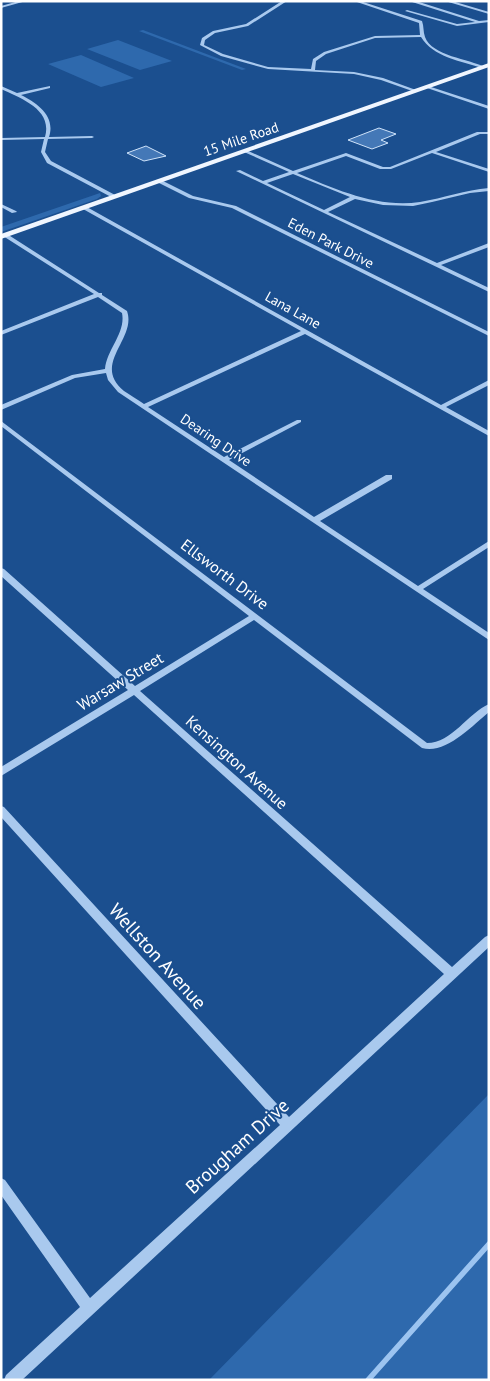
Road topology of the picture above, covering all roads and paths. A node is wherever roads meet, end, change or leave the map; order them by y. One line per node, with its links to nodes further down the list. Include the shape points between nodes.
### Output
1 (23, 1): 7 (street)
2 (285, 1): 13 (street, via 247,25 210,34 203,39 204,47 241,62 268,68)
3 (356, 1): 11 (street, via 421,22)
4 (375, 1): 9 (street, via 453,25)
5 (411, 1): 9 (street)
6 (447, 1): 8 (street)
7 (1, 7)
8 (489, 13)
9 (477, 21): 10 (street)
10 (489, 21)
11 (422, 36): 12 (street, via 441,53); 13 (street, via 382,36 330,51 317,58)
12 (486, 66): 15 (main road, 15 Mile Road)
13 (313, 70): 17 (street, via 371,76)
14 (49, 87): 18 (street)
15 (428, 87): 17 (main road, 15 Mile Road); 19 (street)
16 (1, 88): 18 (street)
17 (415, 91): 24 (main road, 15 Mile Road)
18 (16, 95): 21 (street, via 43,113 49,125)
19 (489, 108)
20 (487, 133): 25 (street)
21 (47, 137): 22 (street); 23 (street); 32 (street, via 43,152 49,162)
22 (92, 137)
23 (1, 139)
24 (246, 151): 28 (street); 29 (main road, 15 Mile Road)
25 (433, 152): 27 (street); 28 (street, via 388,169 346,154)
26 (238, 171): 30 (street)
27 (489, 171)
28 (293, 172): 30 (street); 33 (street)
29 (159, 181): 32 (main road, 15 Mile Road); 45 (street, Eden Park Drive, via 190,197 234,207)
30 (263, 183): 37 (street)
31 (489, 188): 33 (street, via 414,204 381,204)
32 (115, 197): 35 (main road, 15 Mile Road)
33 (353, 198): 37 (street)
34 (1, 205): 36 (street)
35 (85, 208): 38 (main road, 15 Mile Road); 43 (street, Lana Lane)
36 (14, 212)
37 (324, 212): 40 (street)
38 (3, 236): 42 (street)
39 (489, 245): 40 (street)
40 (437, 265): 41 (street)
41 (489, 290)
42 (100, 294): 44 (street); 46 (street, via 127,315)
43 (306, 331): 48 (street); 49 (street, Lana Lane)
44 (1, 334)
45 (489, 334)
46 (108, 371): 48 (street, Dearing Drive, via 115,386); 50 (street, via 81,374)
47 (489, 382): 49 (street)
48 (144, 406): 54 (street, Dearing Drive)
49 (442, 407): 53 (street, Lana Lane)
50 (1, 408)
51 (299, 421): 54 (street)
52 (1, 423): 60 (street, Ellsworth Drive)
53 (489, 434)
54 (224, 460): 56 (street, Dearing Drive)
55 (389, 477): 56 (street)
56 (314, 520): 59 (street, Dearing Drive)
57 (489, 543): 59 (street)
58 (1, 571): 62 (street, Kensington Avenue)
59 (418, 589): 61 (street, Dearing Drive)
60 (256, 616): 62 (street, Warsaw Street); 63 (street, Ellsworth Drive, via 431,748)
61 (489, 637)
62 (134, 690): 64 (street, Warsaw Street); 67 (street, Kensington Avenue)
63 (489, 707)
64 (1, 772)
65 (1, 810): 68 (street, Wellston Avenue)
66 (489, 940): 67 (street, Brougham Drive)
67 (452, 974): 68 (street, Brougham Drive)
68 (288, 1125): 70 (street, Brougham Drive)
69 (1, 1184): 70 (street)
70 (88, 1308): 71 (street, Brougham Drive)
71 (11, 1380)

